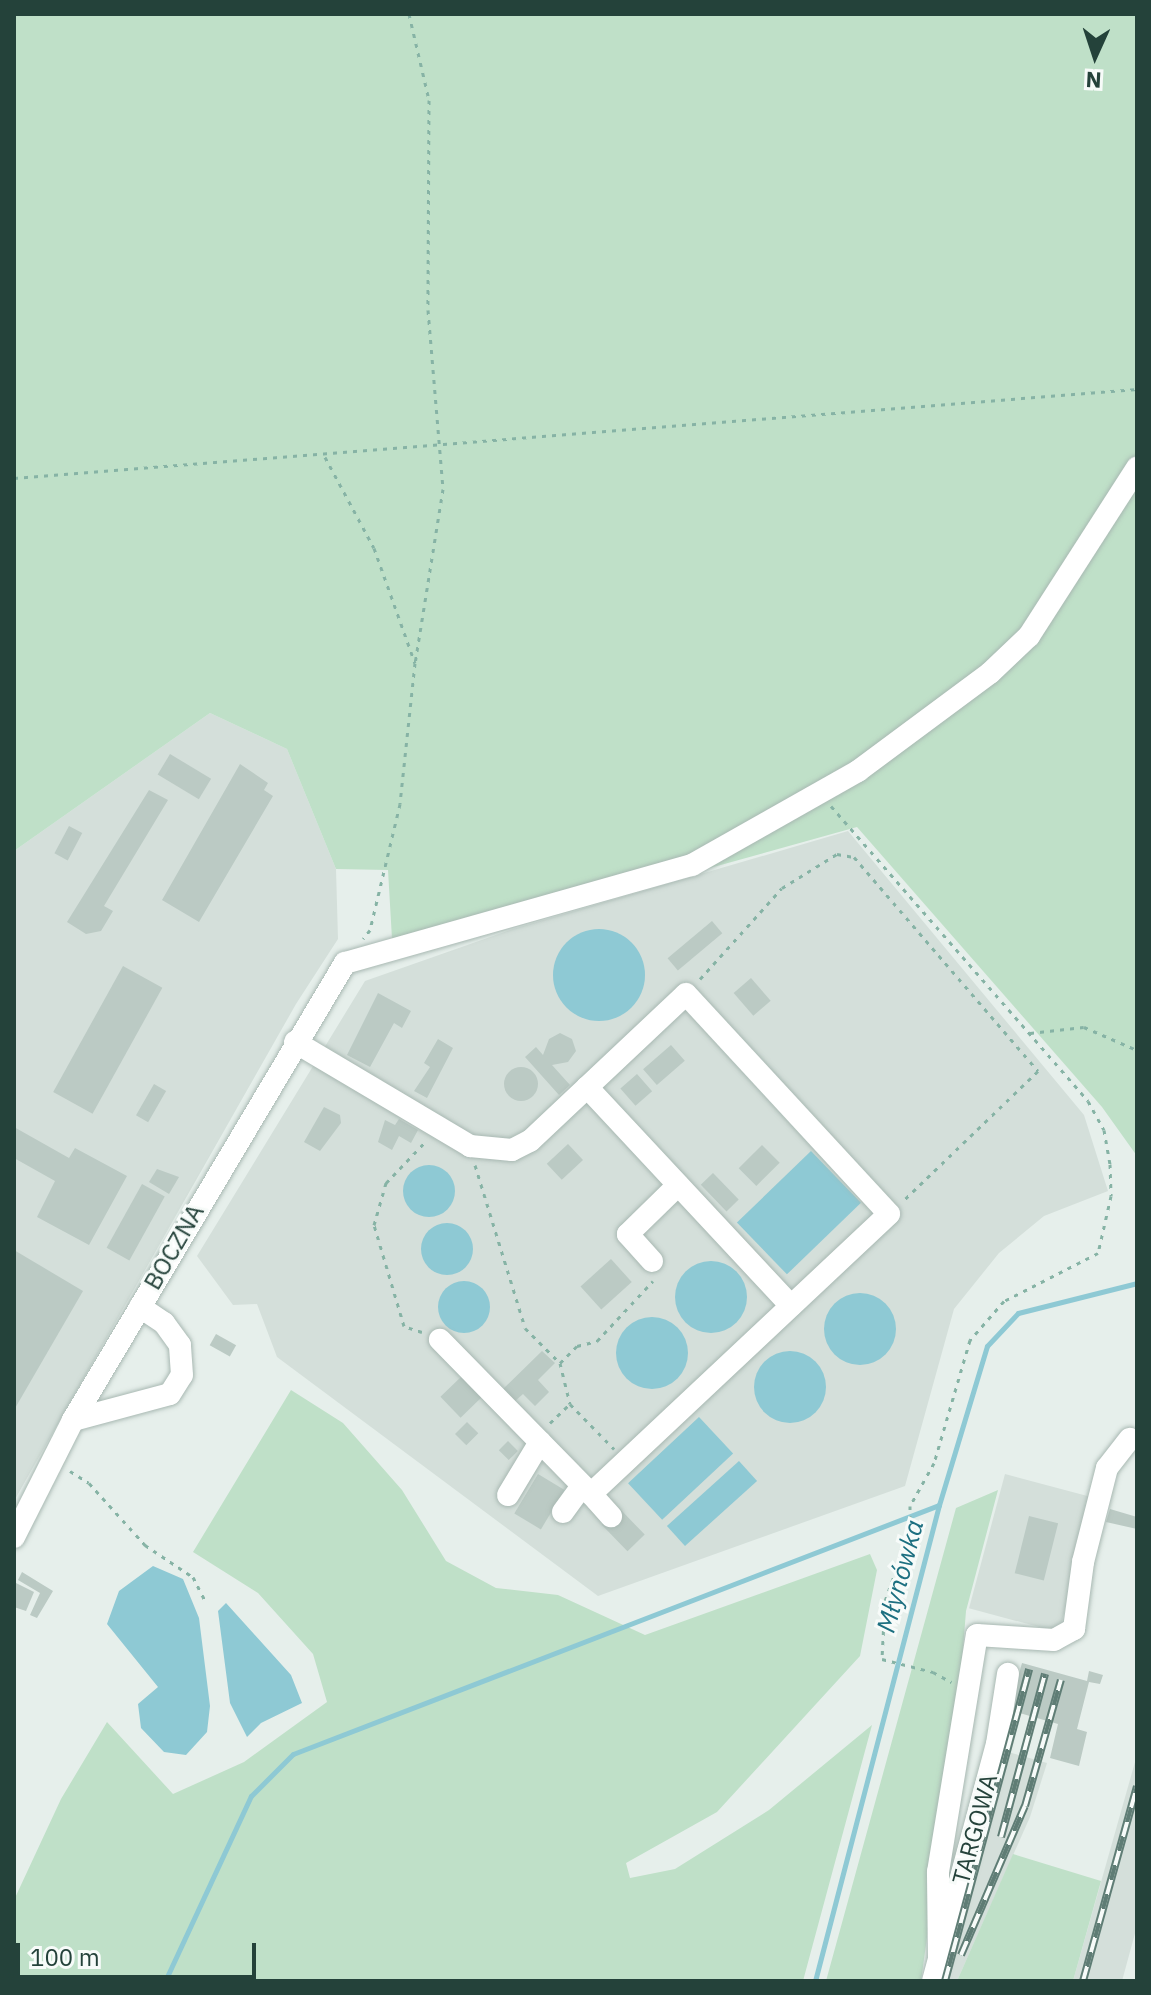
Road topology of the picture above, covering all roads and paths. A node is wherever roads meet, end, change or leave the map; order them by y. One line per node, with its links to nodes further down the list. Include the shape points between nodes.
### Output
1 (409, 14): 6 (path, via 429,100 428,310 443,489)
2 (1137, 389): 3 (path, via 399,445)
3 (325, 457): 5 (path); 6 (path, via 374,548)
4 (1137, 468): 7 (street, via 1029,636 990,673)
5 (14, 478)
6 (415, 663): 8 (path, via 400,804 370,930)
7 (820, 793): 8 (street, via 692,865); 10 (path)
8 (345, 963): 11 (street, BOCZNA)
9 (686, 994): 13 (street); 17 (street); 17 (path, via 782,888 837,854 854,857 1038,1071)
10 (1029, 1034): 12 (path, via 1084,1027); 36 (path, via 1088,1101 1104,1130 1111,1196 1098,1253 1004,1301 970,1340 934,1463 910,1506 910,1531 885,1601 882,1659 943,1677 953,1683)
11 (295, 1042): 14 (street); 20 (street, BOCZNA)
12 (1137, 1050)
13 (587, 1087): 15 (street, via 530,1141 491,1152); 16 (street)
14 (438, 1127): 15 (street); 21 (path, via 386,1183 374,1225 404,1326)
15 (470, 1146): 22 (path, via 525,1328)
16 (678, 1185): 18 (street, via 628,1234); 19 (street)
17 (889, 1214): 19 (street)
18 (652, 1261): 22 (path, via 653,1287 597,1341 577,1346)
19 (791, 1306): 28 (street)
20 (140, 1307): 24 (street, BOCZNA); 24 (street, via 164,1323 180,1345 182,1375 170,1394)
21 (440, 1340): 26 (street)
22 (560, 1363): 23 (path)
23 (570, 1404): 26 (path, via 547,1426); 28 (path)
24 (73, 1420): 27 (street, BOCZNA)
25 (1130, 1439): 36 (street, via 1107,1468 1083,1562 1074,1629 1054,1640 977,1635)
26 (540, 1442): 29 (street); 30 (street)
27 (51, 1460): 33 (street, BOCZNA); 34 (path, via 89,1483 145,1545 193,1577)
28 (626, 1461): 29 (street)
29 (586, 1490): 31 (street); 32 (street)
30 (508, 1495)
31 (563, 1512)
32 (611, 1516)
33 (14, 1537)
34 (204, 1599)
35 (1008, 1674): 37 (street, TARGOWA, via 997,1744)
36 (965, 1706): 37 (street, via 938,1872)
37 (939, 1958): 38 (street, TARGOWA)
38 (933, 1981)

